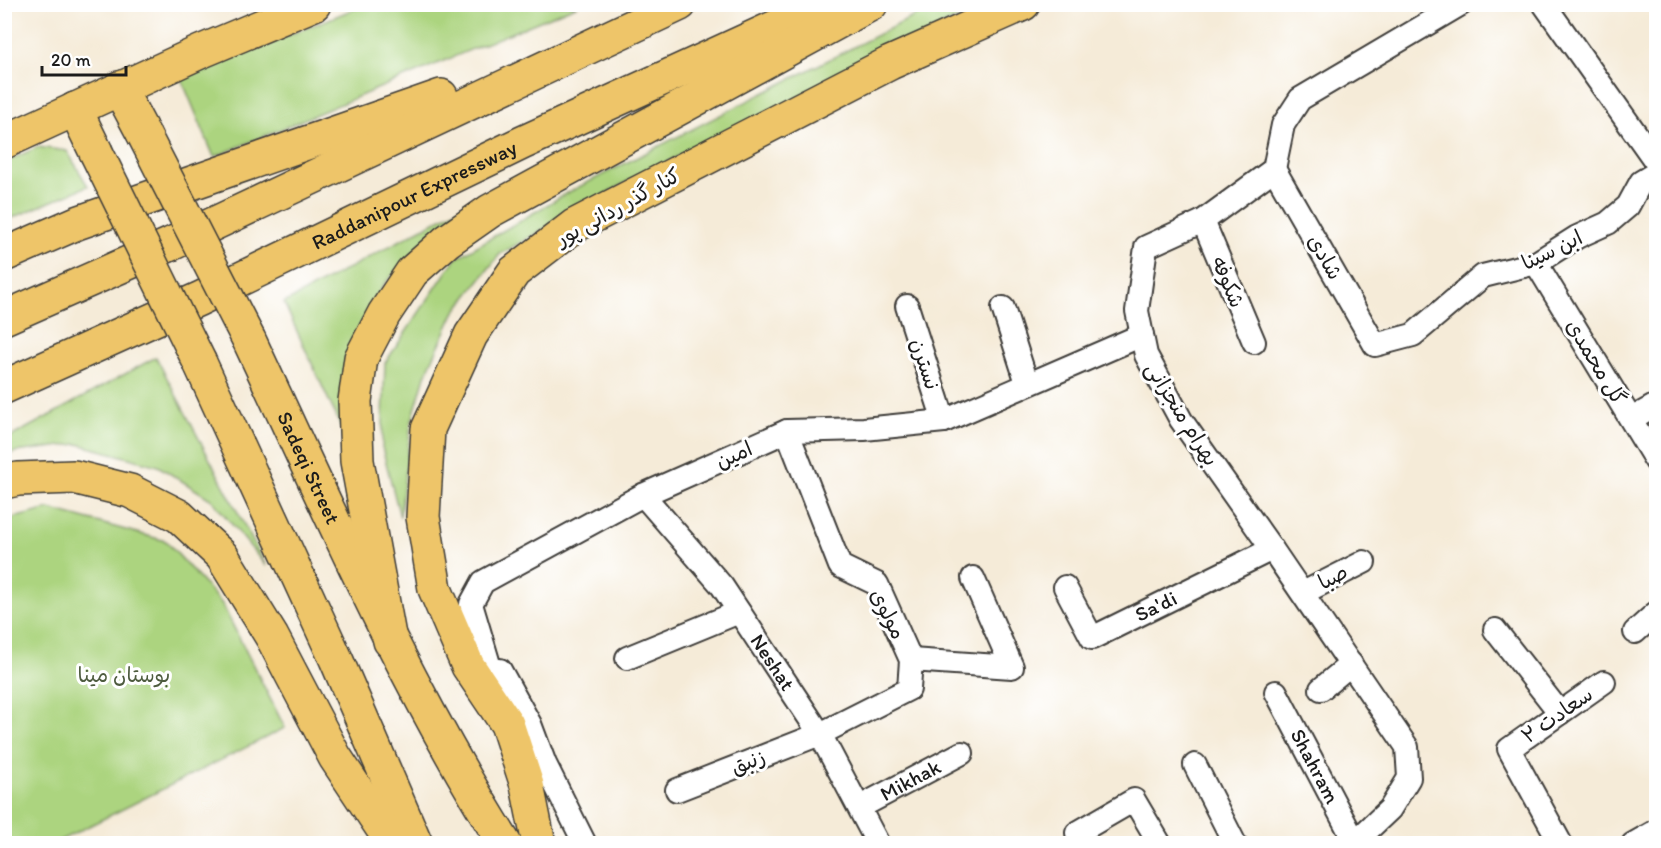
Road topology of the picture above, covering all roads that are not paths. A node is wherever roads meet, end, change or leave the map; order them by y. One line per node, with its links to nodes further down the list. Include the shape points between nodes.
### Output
1 (314, 4): 9 (main road)
2 (680, 4): 8 (main road)
3 (826, 4): 24 (main road, Raddanipour Expressway)
4 (871, 4): 45 (main road, via 490,211 412,272 361,358 355,401 357,461)
5 (1023, 4): 53 (main road, کنار گذر ردانی پور, via 890,63 574,226 514,272 471,335 428,429 423,517 435,589 468,666)
6 (1461, 4): 13 (street, via 1300,99 1284,125)
7 (1549, 6): 12 (street)
8 (604, 39): 16 (main road, via 77,223); 20 (main road, via 171,244)
9 (119, 88): 10 (main road); 45 (main road, Sadeqi Street, bridge, via 249,340)
10 (75, 109): 11 (main road); 62 (main road, bridge, via 200,363)
11 (4, 142)
12 (1656, 162)
13 (1274, 169): 15 (street, بهرام منجزانی); 23 (street, شادی)
14 (1656, 173): 17 (street, ابن سینا, via 1641,182 1628,206 1608,223)
15 (1203, 221): 21 (street, بهرام منجزانی, via 1146,247 1137,311); 22 (street, شکوفه)
16 (4, 255)
17 (1536, 262): 23 (street, ابن سینا, via 1483,276 1413,335); 29 (street, گل محمدی)
18 (907, 306): 30 (street, نسترن)
19 (1003, 308): 25 (street)
20 (4, 318)
21 (1142, 334): 25 (street, امین); 35 (street, بهرام منجزانی, via 1146,355 1181,420)
22 (1254, 342)
23 (1375, 345)
24 (59, 362): 26 (main road, Raddanipour Expressway); 27 (main road)
25 (1027, 383): 30 (street, امین)
26 (4, 387)
27 (4, 398)
28 (1656, 405): 29 (street)
29 (1631, 419): 32 (street, گل محمدی)
30 (944, 421): 31 (street, امین)
31 (787, 431): 34 (street, امین); 47 (street, مولوی, via 840,566 877,584)
32 (1656, 462)
33 (4, 482): 61 (main road, via 74,477 130,491 188,524 222,556 272,637 335,757)
34 (643, 495): 40 (street, امین, via 483,582); 41 (street, Neshat, via 722,586)
35 (1272, 549): 38 (street, Sa'di, via 1092,638); 39 (street, بهرام منجزانی)
36 (1364, 562): 39 (street, صبا)
37 (973, 578): 47 (street, via 1012,667)
38 (1065, 587)
39 (1303, 593): 48 (street, بهرام منجزانی)
40 (471, 604): 53 (street); 65 (street)
41 (739, 612): 46 (street); 54 (street, Neshat)
42 (1656, 613): 44 (street)
43 (1495, 630): 52 (street)
44 (1635, 632)
45 (390, 641): 63 (main road, Sadeqi Street)
46 (627, 658)
47 (912, 660): 54 (street, مولوی, via 909,689)
48 (1351, 664): 50 (street); 69 (street, بهرام منجزانی, via 1407,747 1409,778 1390,809)
49 (1604, 682): 52 (street, سعادت ۲)
50 (1321, 689)
51 (1276, 692): 69 (street, Shahram)
52 (1560, 713): 70 (street, سعادت ۲, via 1509,749)
53 (507, 724): 64 (main road, کنار گذر ردانی پور)
54 (820, 734): 57 (street, زنبق); 58 (street, Neshat)
55 (962, 753): 58 (street, Mikhak)
56 (1196, 765): 68 (street)
57 (677, 790)
58 (860, 807): 66 (street, Neshat)
59 (1656, 831): 71 (street)
60 (1077, 833): 67 (street, via 1134,800)
61 (393, 843)
62 (416, 843)
63 (505, 843)
64 (539, 843)
65 (585, 843)
66 (878, 843)
67 (1160, 843)
68 (1235, 843)
69 (1355, 843)
70 (1561, 843)
71 (1633, 843)

